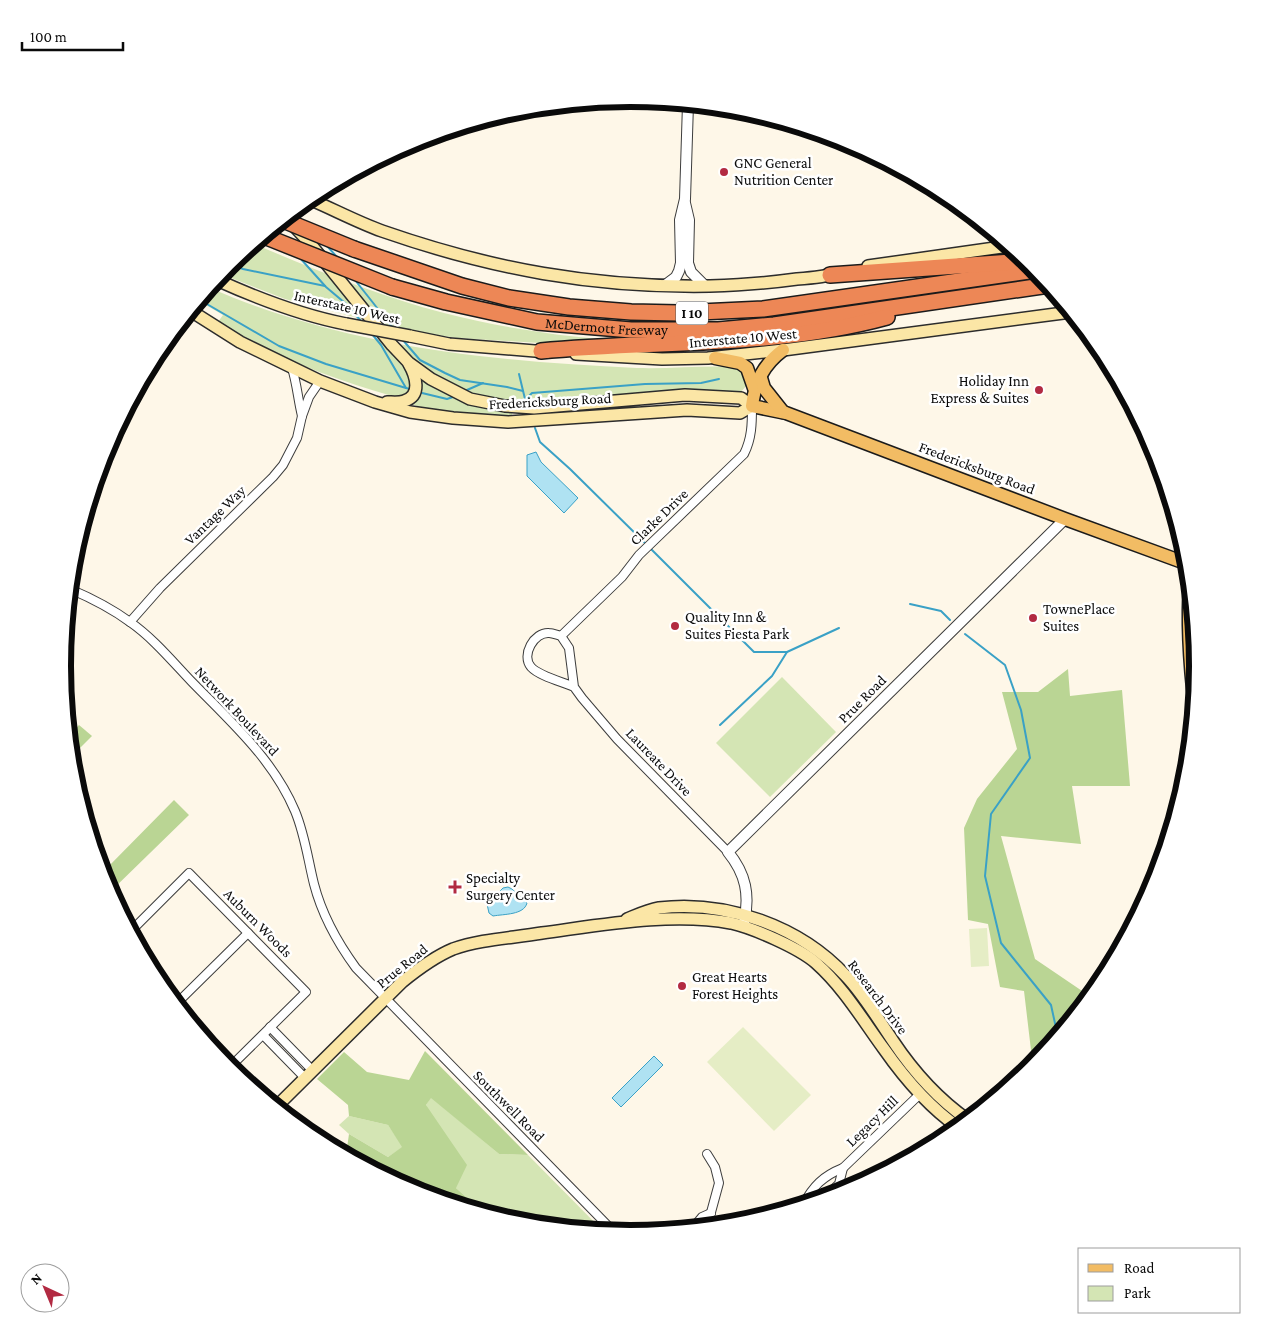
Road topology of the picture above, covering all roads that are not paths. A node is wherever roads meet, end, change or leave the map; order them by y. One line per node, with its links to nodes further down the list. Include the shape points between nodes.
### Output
1 (688, 110): 2 (street)
2 (685, 199): 12 (street, via 680,220 680,271); 13 (street, via 689,220 688,262 691,272)
3 (318, 203): 12 (main road, via 380,230 466,258 558,277)
4 (290, 223): 21 (main road, Fredericksburg Road)
5 (290, 223): 9 (highway, McDermott Freeway / I 10, bridge, via 462,286 510,298 631,312 679,314 763,309)
6 (271, 239): 15 (highway, McDermott Freeway / I 10, bridge, via 392,287 537,322 631,330 718,330)
7 (1000, 247): 10 (main road, via 867,266)
8 (1016, 262): 10 (highway)
9 (1026, 271)
10 (830, 275): 13 (main road)
11 (224, 283): 19 (main road, Interstate 10 West, bridge, via 270,303 325,320 449,344)
12 (664, 286): 13 (main road)
13 (705, 286)
14 (1040, 286): 15 (highway, McDermott Freeway / I 10)
15 (955, 299): 19 (highway, via 866,323 806,334)
16 (1063, 313): 18 (main road, Interstate 10 West)
17 (196, 314): 22 (main road, Fredericksburg Road, via 240,342)
18 (783, 350): 20 (main road, Interstate 10 West); 24 (main road, via 765,366)
19 (541, 351): 20 (main road, Interstate 10 West, via 662,359)
20 (715, 358): 24 (main road, via 740,363)
21 (408, 363): 25 (main road, via 417,385 414,393 404,401); 26 (main road, Fredericksburg Road, via 470,399 505,406 534,408 685,394 741,398)
22 (292, 368): 23 (main road, Fredericksburg Road); 28 (street, Vantage Way)
23 (320, 381): 25 (main road, Fredericksburg Road); 28 (street, Vantage Way)
24 (758, 383): 26 (main road); 27 (main road)
25 (375, 402): 26 (main road, Fredericksburg Road, via 410,412 508,422 687,410 740,413)
26 (752, 406): 27 (main road, Fredericksburg Road); 33 (street, Clarke Drive, via 751,436 744,454)
27 (784, 412): 29 (main road, Fredericksburg Road)
28 (302, 416): 32 (street, Vantage Way, via 297,438 273,477 160,588)
29 (1065, 519): 30 (main road, Fredericksburg Road); 37 (street, Prue Road)
30 (1180, 561)
31 (76, 592): 32 (street, Network Boulevard)
32 (130, 622): 44 (street, Network Boulevard, via 247,737 271,768 295,812 305,840 314,886 331,929 356,968)
33 (561, 636): 36 (street, via 569,648); 36 (street, Laureate Drive, via 541,635 530,646 528,662 541,674)
34 (1189, 648): 35 (main road)
35 (1190, 668)
36 (574, 687): 37 (street, Laureate Drive, via 617,739)
37 (728, 852): 38 (street, via 745,880 747,905)
38 (744, 921): 41 (main road, Research Drive); 42 (main road, Research Drive, via 780,929 810,945 827,957); 44 (main road, Prue Road, via 688,919 617,923 482,942 452,950 425,964)
39 (136, 926): 40 (street, Auburn Woods, via 190,873)
40 (248, 932): 43 (street); 45 (street, Auburn Woods, via 306,992)
41 (815, 961): 42 (main road, via 825,964); 48 (main road, Research Drive, via 838,985)
42 (855, 987): 47 (main road, Research Drive); 48 (main road, via 856,994 881,1034)
43 (181, 999)
44 (385, 999): 52 (main road, Prue Road); 67 (street, Southwell Road)
45 (270, 1027): 46 (street); 49 (street)
46 (262, 1035): 50 (street); 51 (street)
47 (892, 1040): 53 (main road, via 893,1049 918,1083); 55 (main road, Research Drive, via 928,1086)
48 (879, 1042): 53 (main road, Research Drive)
49 (288, 1046): 50 (street); 52 (street)
50 (281, 1053): 52 (street)
51 (235, 1062)
52 (309, 1074): 54 (main road, Prue Road)
53 (920, 1094): 56 (main road, via 926,1093); 57 (main road, Research Drive); 59 (street, Legacy Hill)
54 (281, 1102)
55 (962, 1116)
56 (962, 1117)
57 (952, 1123)
58 (707, 1154): 64 (street, via 719,1183)
59 (843, 1168): 60 (street, Legacy Hill); 61 (street, Legacy Hill, via 828,1174)
60 (837, 1186)
61 (813, 1189): 62 (street); 63 (street, Legacy Hill)
62 (817, 1193)
63 (808, 1197)
64 (711, 1213): 65 (street); 66 (street)
65 (710, 1220)
66 (699, 1221)
67 (608, 1225)

